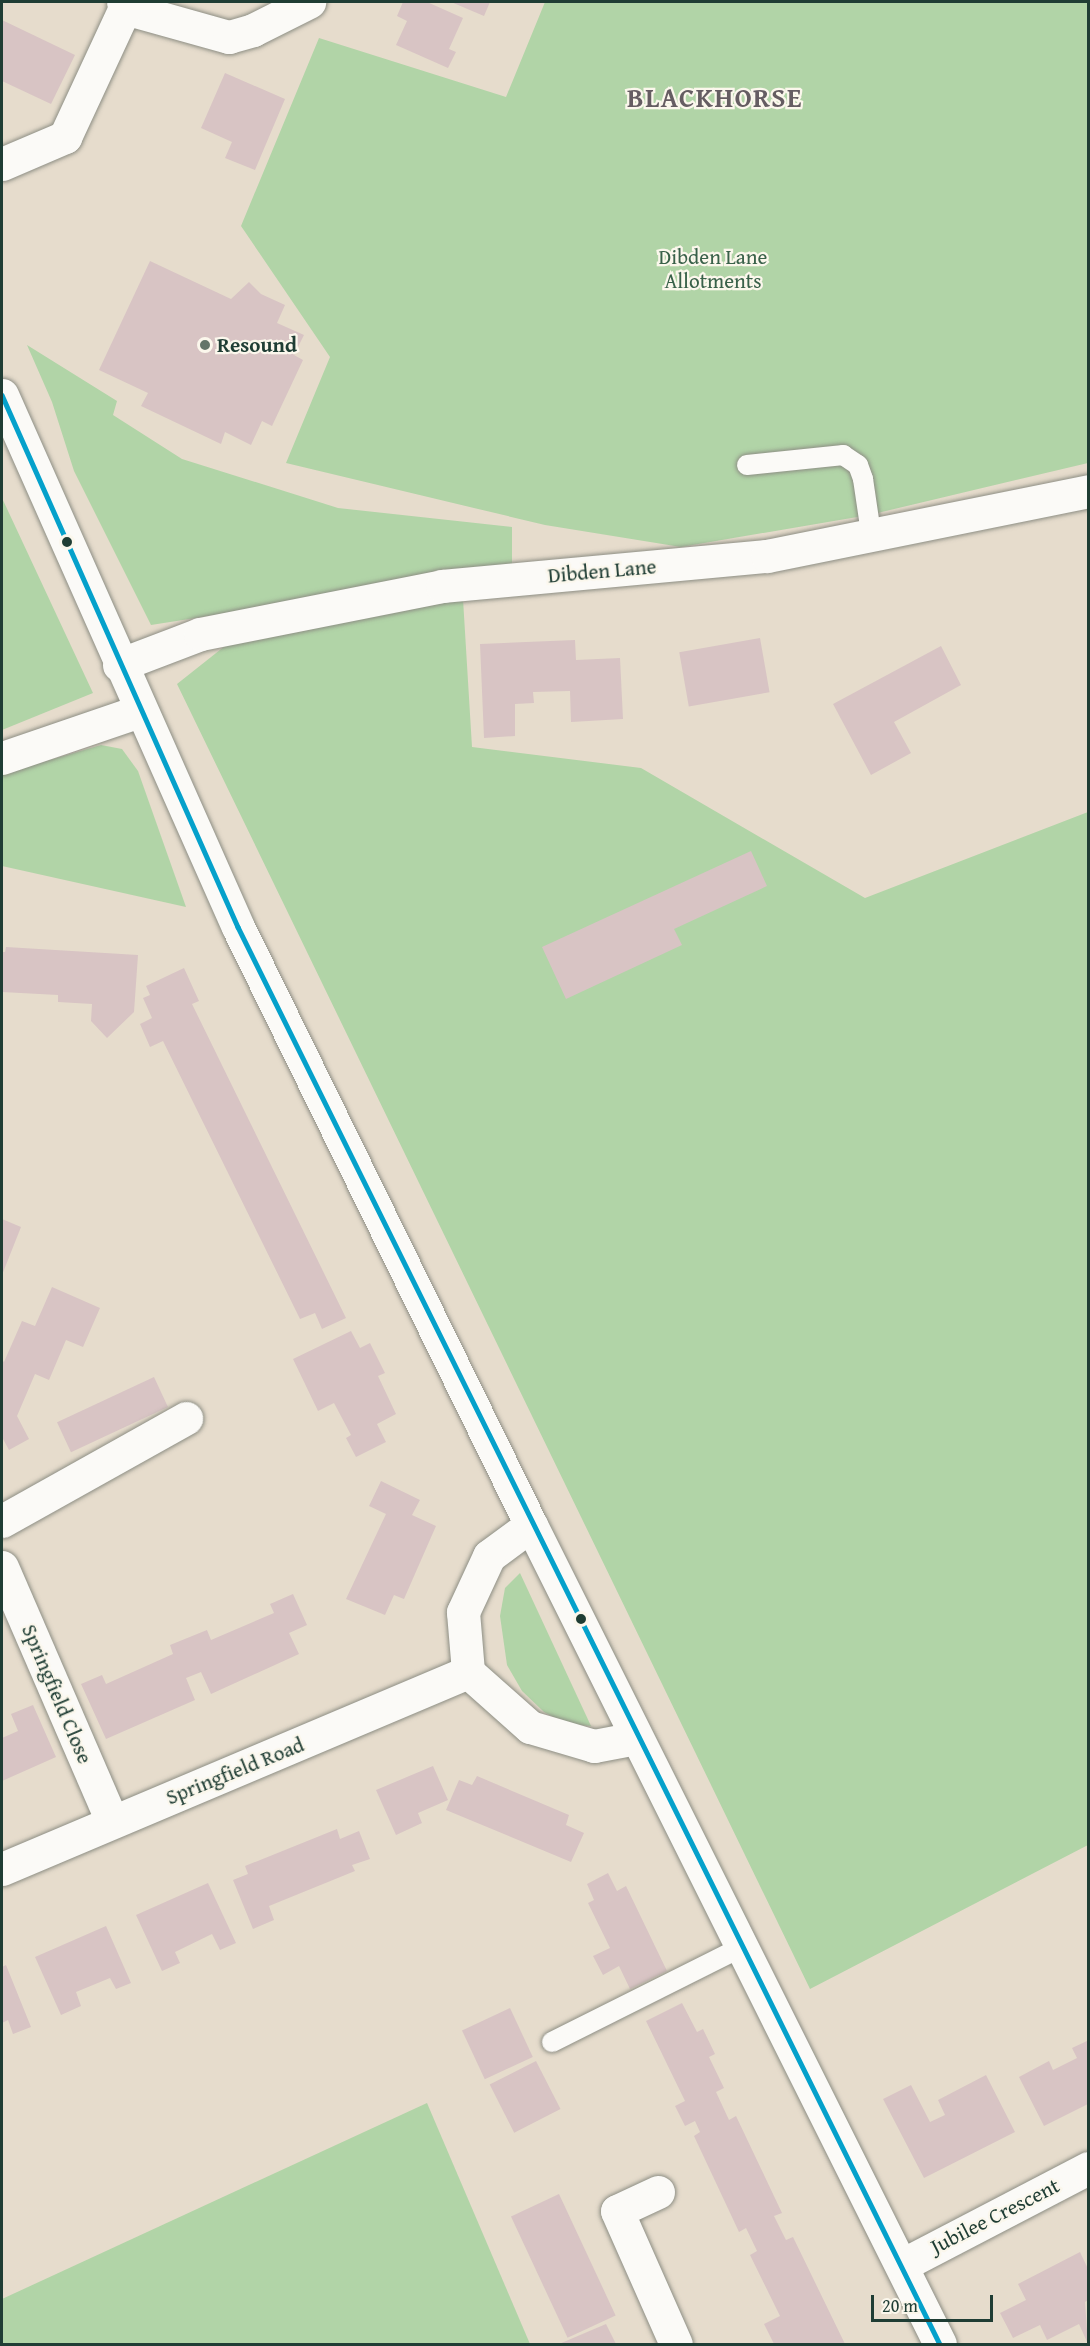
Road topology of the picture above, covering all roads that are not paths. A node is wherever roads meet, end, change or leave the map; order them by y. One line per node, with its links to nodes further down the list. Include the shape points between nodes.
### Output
1 (309, 2): 2 (street, via 253,30 229,37)
2 (124, 5): 3 (street, via 65,137)
3 (2, 164)
4 (2, 394): 8 (street)
5 (747, 465): 7 (lane, via 843,455 858,465)
6 (1089, 491): 7 (street, Dibden Lane)
7 (871, 533): 8 (street, Dibden Lane, via 766,555 442,586 200,633)
8 (119, 665): 9 (street)
9 (139, 711): 10 (street); 13 (street, via 238,927)
10 (2, 758)
11 (186, 1418): 12 (street)
12 (2, 1521)
13 (531, 1525): 15 (street, via 489,1556 463,1612); 16 (street)
14 (2, 1567): 17 (street, Springfield Close)
15 (468, 1672): 16 (street, via 530,1727 594,1746); 17 (street, Springfield Road)
16 (636, 1738): 19 (street)
17 (112, 1821): 18 (street, Springfield Road)
18 (2, 1869)
19 (742, 1947): 20 (lane); 23 (street)
20 (552, 2042)
21 (1089, 2168): 23 (street, Jubilee Crescent)
22 (658, 2192): 24 (street, via 617,2211)
23 (902, 2265): 25 (street)
24 (676, 2344)
25 (940, 2344)

